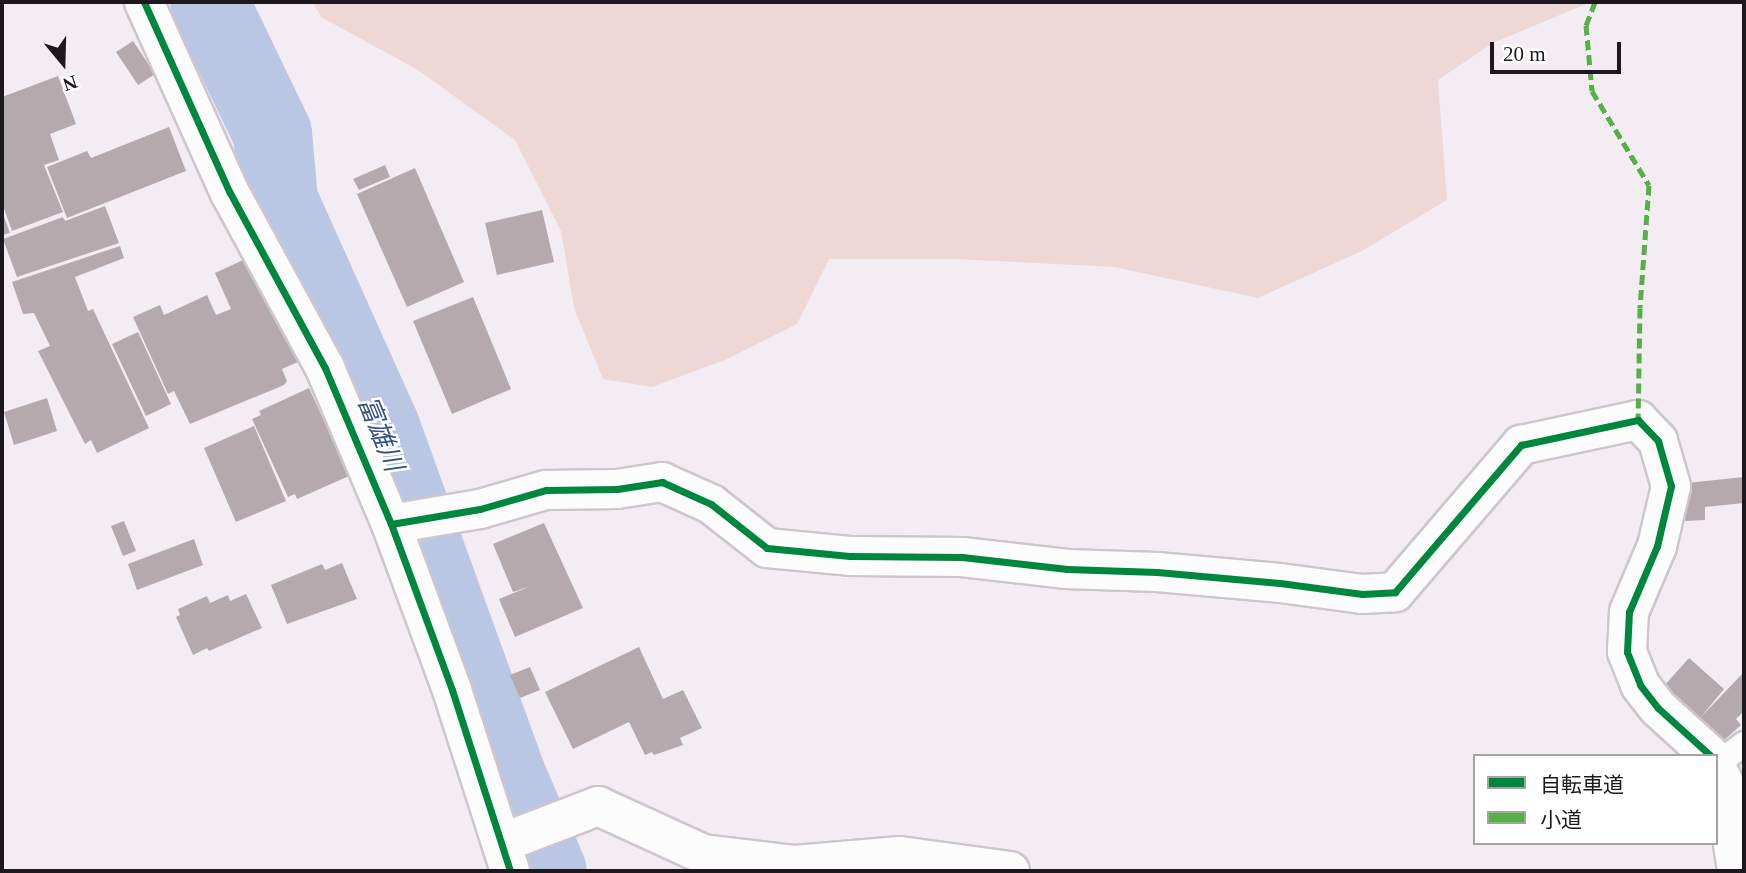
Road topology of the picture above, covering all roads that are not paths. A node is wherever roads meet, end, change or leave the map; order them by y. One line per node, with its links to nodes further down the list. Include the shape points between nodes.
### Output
1 (144, 2): 2 (street, via 230,193 325,369)
2 (391, 524): 4 (street, via 480,509 546,490 617,489 662,482 711,504 767,548 850,556 962,557 1362,594 1395,592 1521,446 1638,420 1658,441 1671,486 1657,546 1629,612 1627,652 1640,685 1658,708); 7 (street)
3 (1744, 744): 5 (lane)
4 (1709, 754)
5 (1718, 764)
6 (1718, 770): 9 (street, via 1724,783)
7 (511, 850): 8 (street, via 598,806 703,854 795,865 900,856)
8 (1010, 871)
9 (1737, 871)

